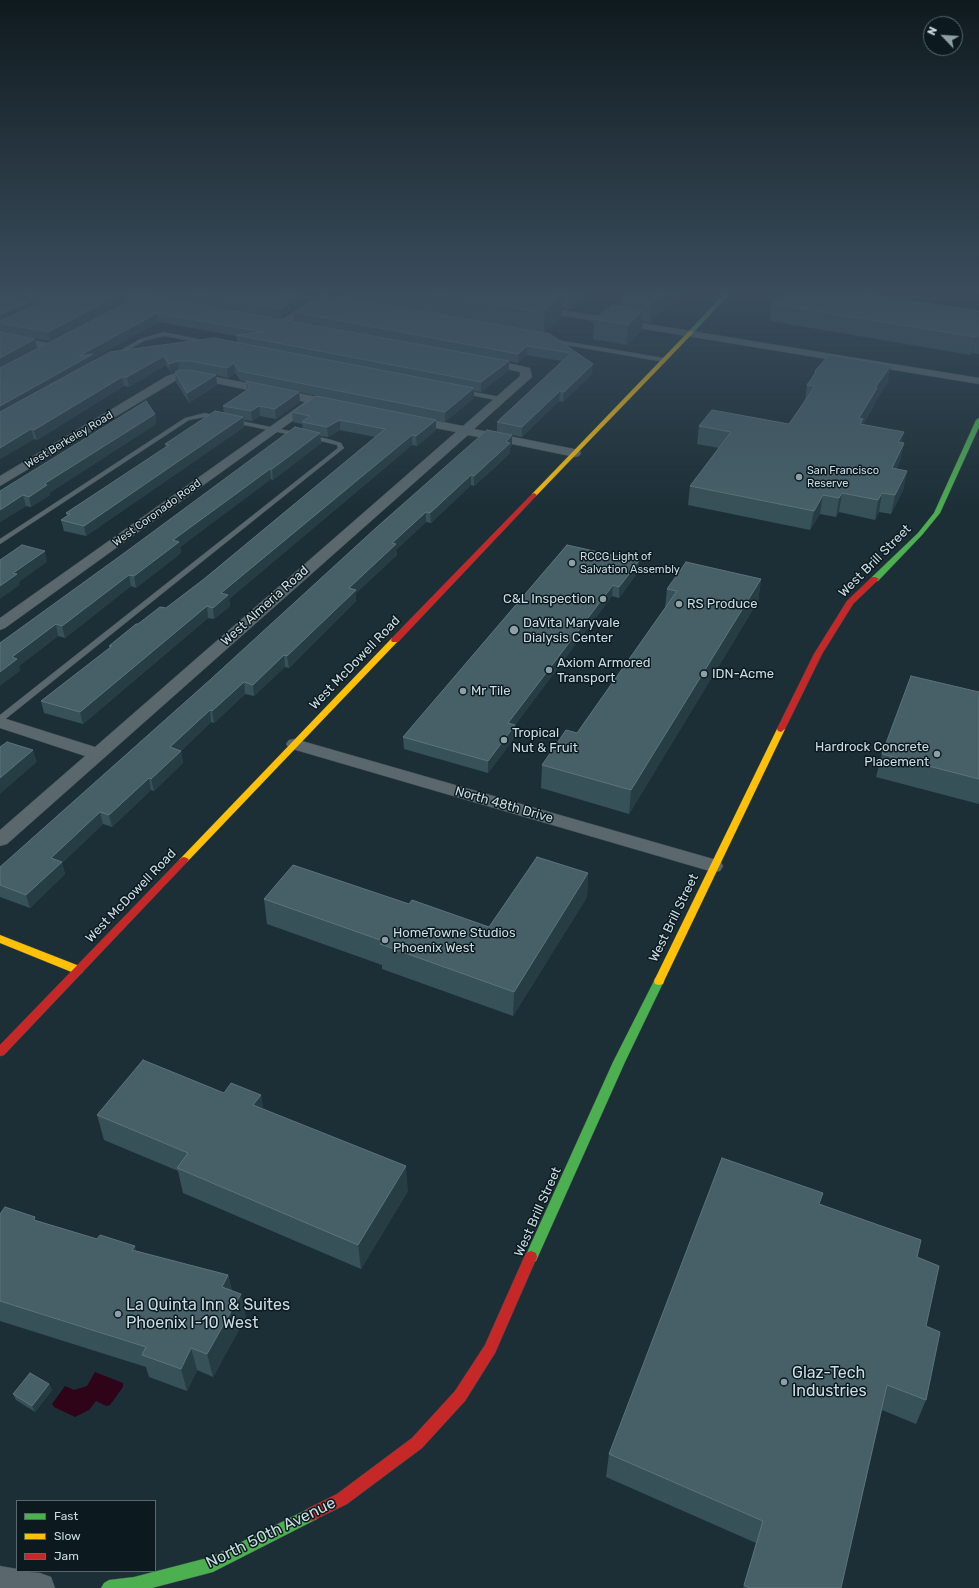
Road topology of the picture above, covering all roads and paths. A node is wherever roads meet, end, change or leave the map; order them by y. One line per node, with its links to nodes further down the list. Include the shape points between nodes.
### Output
1 (508, 366): 6 (street, West Almeria Road, via 526,370 526,377)
2 (658, 366): 13 (street, West McDowell Road)
3 (885, 366): 4 (street)
4 (979, 381)
5 (459, 391): 6 (lane)
6 (500, 399): 12 (street, West Almeria Road)
7 (314, 400): 8 (street); 11 (street, West Coronado Road); 14 (street, West Berkeley Road, via 191,375 179,375)
8 (345, 407)
9 (400, 418): 12 (street)
10 (979, 420): 21 (street, West Brill Street, via 937,513 920,534 850,603 818,654)
11 (273, 429): 15 (lane, via 205,415 187,419); 16 (street, West Coronado Road); 17 (lane, via 326,440 339,444 342,448)
12 (463, 431): 13 (street); 19 (street, West Almeria Road)
13 (575, 453): 18 (street, West McDowell Road)
14 (0, 482)
15 (0, 542)
16 (0, 625)
17 (0, 720): 19 (street)
18 (296, 744): 21 (street, North 48th Drive); 23 (street, West McDowell Road)
19 (98, 754): 20 (street, West Almeria Road)
20 (0, 840)
21 (713, 866): 25 (street, West Brill Street, via 619,1062 490,1349 460,1396)
22 (0, 939): 23 (street)
23 (78, 970): 24 (street, West McDowell Road)
24 (0, 1052)
25 (417, 1443): 28 (street, North 50th Avenue, via 342,1499 212,1564 134,1585)
26 (0, 1581): 27 (street)
27 (40, 1588)
28 (109, 1588)

